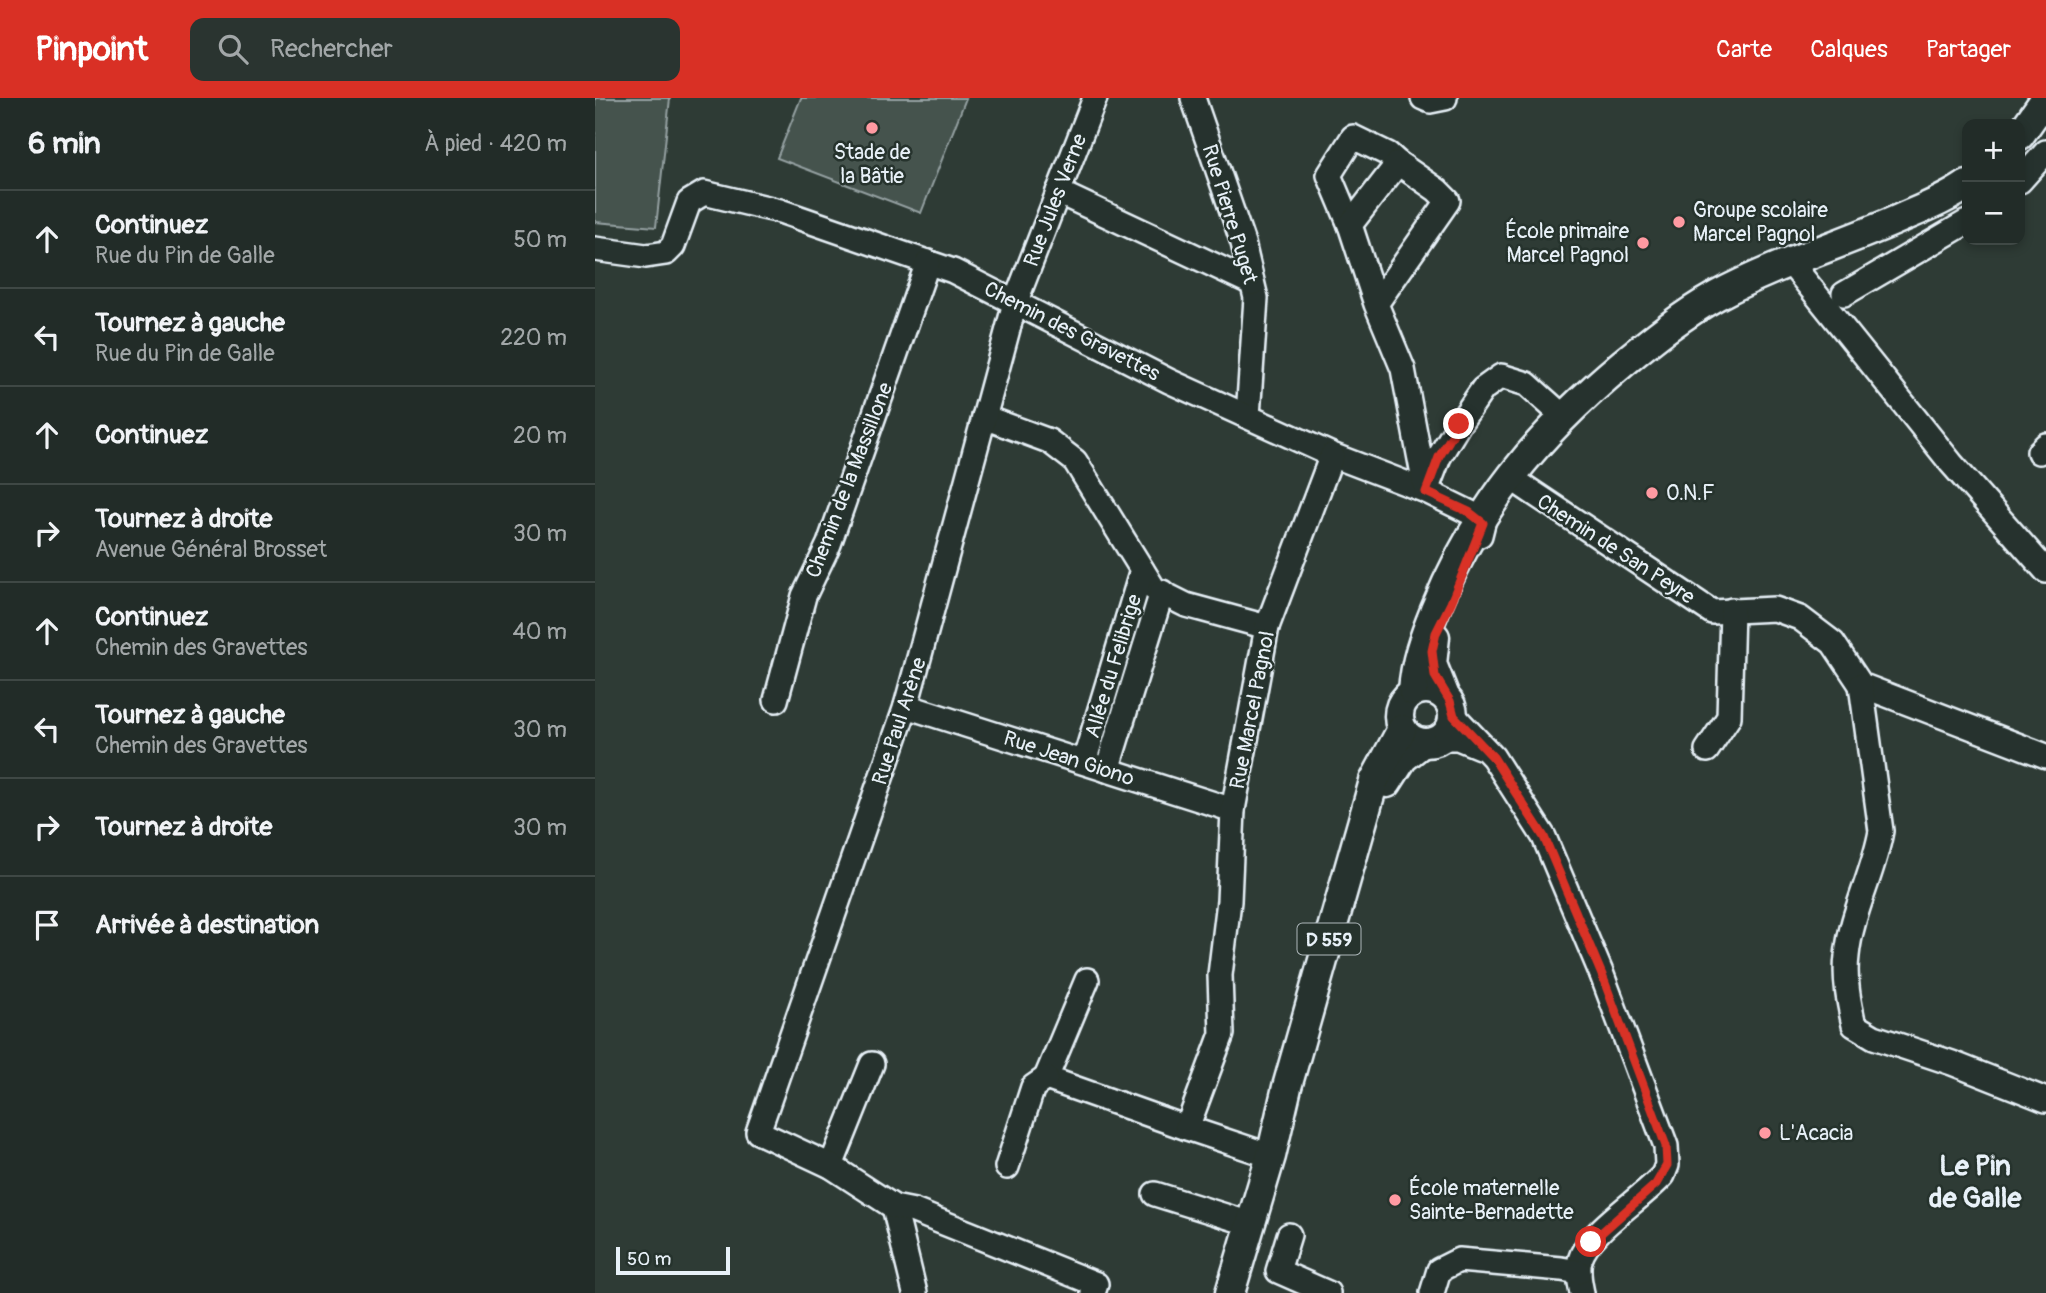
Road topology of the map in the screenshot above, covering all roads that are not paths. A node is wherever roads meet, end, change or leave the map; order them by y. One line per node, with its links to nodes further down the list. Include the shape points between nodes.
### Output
1 (1095, 98): 11 (street, Rue Jules Verne)
2 (1193, 98): 17 (street, Rue Pierre Puget, via 1243,243)
3 (1423, 98): 4 (street)
4 (1445, 98)
5 (2046, 98): 6 (main road)
6 (2025, 128)
7 (2046, 152): 9 (street)
8 (1398, 163): 12 (street); 12 (street, via 1353,137 1329,176); 20 (street, via 1448,201)
9 (2025, 175)
10 (1962, 189): 16 (main road, via 1893,222)
11 (1058, 192): 17 (street); 19 (street, Rue Jules Verne)
12 (1350, 225): 20 (street)
13 (1962, 225): 18 (street)
14 (595, 249): 15 (street, Chemin des Gravettes, via 646,256 666,253 673,246 689,202 704,193 780,211)
15 (928, 262): 19 (street, Chemin des Gravettes); 37 (street, Chemin de la Massillone, via 829,544 804,596)
16 (1790, 262): 21 (main road, via 1716,297); 30 (street, via 1951,463)
17 (1252, 283): 22 (street, Rue Pierre Puget, via 1256,298)
18 (1844, 294)
19 (1015, 303): 22 (street, Chemin des Gravettes); 23 (street, Rue Paul Arène)
20 (1376, 304): 27 (street, via 1403,369)
21 (1624, 362): 24 (main road); 26 (main road)
22 (1248, 416): 25 (street, Chemin des Gravettes)
23 (984, 417): 29 (street, via 1049,441 1075,461); 38 (street, Rue Paul Arène)
24 (1565, 418): 27 (street, via 1527,384 1501,376 1483,389 1459,424 1439,457); 28 (main road, via 1533,447)
25 (1332, 455): 27 (street, Chemin des Gravettes); 34 (street, Rue Marcel Pagnol)
26 (1520, 484): 32 (main road, via 1491,526); 33 (street, Chemin de San Peyre, via 1712,612)
27 (1426, 492): 28 (street, Chemin des Gravettes)
28 (1480, 519): 32 (street, via 1479,536); 36 (main road, via 1424,638)
29 (1142, 570): 31 (street); 42 (street, Allée du Felibrige)
30 (2046, 571)
31 (1161, 593): 34 (street, via 1186,605); 43 (street, Allée du Felibrige)
32 (1451, 603): 39 (main road, via 1432,651)
33 (1732, 610): 35 (street, Chemin de San Peyre, via 1775,609 1800,618 1833,643); 40 (street, via 1729,717)
34 (1268, 626): 44 (street, Rue Marcel Pagnol)
35 (1861, 685): 41 (street); 48 (street, via 1881,831 1846,957 1854,1025 1874,1037)
36 (1413, 691): 39 (main road, via 1429,688); 39 (main road, via 1399,712)
37 (776, 700)
38 (906, 706): 42 (street, Rue Jean Giono); 51 (street, Rue Paul Arène, via 758,1132)
39 (1433, 724): 50 (main road, D 559, via 1374,781); 57 (street, via 1493,757 1544,837 1606,986 1668,1155 1656,1184 1584,1250 1579,1262)
40 (1707, 750)
41 (2046, 755)
42 (1084, 762): 43 (street, Rue Jean Giono)
43 (1107, 769): 44 (street, Rue Jean Giono)
44 (1233, 810): 49 (street, Rue Marcel Pagnol, via 1220,975 1222,1034)
45 (1087, 980): 47 (street)
46 (872, 1065): 51 (street)
47 (1046, 1078): 49 (street); 52 (street, via 1033,1087)
48 (2046, 1100)
49 (1187, 1128): 50 (street)
50 (1271, 1156): 55 (main road, D 559)
51 (831, 1166): 54 (street)
52 (1007, 1167)
53 (1156, 1194): 55 (street)
54 (894, 1206): 58 (street); 59 (street, via 1096,1284)
55 (1251, 1224): 60 (main road, D 559)
56 (1289, 1235): 61 (street, via 1278,1271)
57 (1580, 1283): 62 (street, via 1560,1269 1459,1260 1439,1270)
58 (915, 1293)
59 (1093, 1293)
60 (1230, 1293)
61 (1328, 1293)
62 (1432, 1293)

